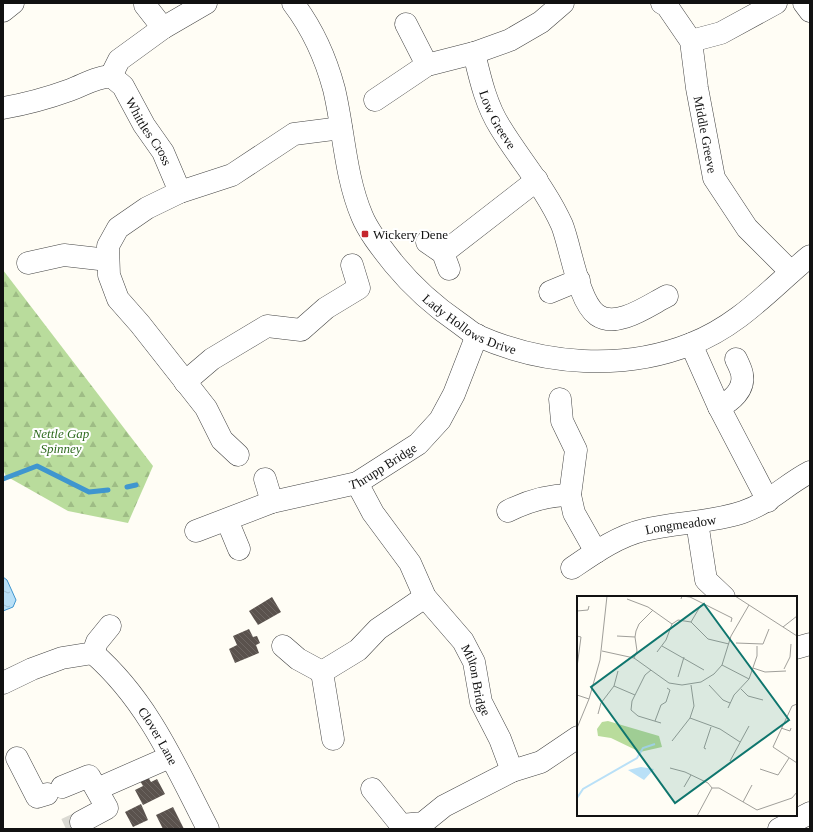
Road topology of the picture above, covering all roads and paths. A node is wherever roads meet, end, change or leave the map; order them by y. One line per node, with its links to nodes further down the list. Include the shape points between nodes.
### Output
1 (13, 3): 9 (street)
2 (206, 3): 11 (street)
3 (563, 3): 14 (street, via 541,22 510,40)
4 (662, 3): 13 (street, Middle Greeve, via 667,6)
5 (776, 3): 13 (street, via 721,33)
6 (804, 3): 10 (street)
7 (145, 5): 11 (street)
8 (303, 6): 19 (street, Lady Hollows Drive, via 334,89)
9 (3, 11)
10 (810, 11)
11 (172, 24): 16 (street, via 119,60)
12 (406, 24): 15 (street)
13 (691, 40): 27 (street, Middle Greeve, via 714,178 747,228)
14 (474, 53): 15 (street); 20 (street, Low Greeve, via 482,87 499,126)
15 (427, 65): 17 (street)
16 (111, 76): 18 (street, via 96,77 71,90 26,104); 21 (street, Whittles Cross, via 123,86 144,125 163,152)
17 (375, 100)
18 (3, 108)
19 (341, 128): 21 (street, via 294,134 232,175); 31 (street, Lady Hollows Drive, via 347,165 362,217 382,248 433,306)
20 (537, 180): 22 (street); 28 (street, Low Greeve, via 562,225)
21 (180, 192): 24 (street, via 147,208 118,228 108,246)
22 (440, 255)
23 (810, 256): 27 (street, Lady Hollows Drive)
24 (108, 260): 25 (street, via 64,255); 34 (street, via 109,275 118,299)
25 (28, 263)
26 (352, 265): 34 (street, via 359,288 326,308 301,330 267,326 212,359)
27 (791, 272): 32 (street, Lady Hollows Drive, via 759,303 734,321)
28 (579, 280): 29 (street); 30 (street, Low Greeve, via 587,305 597,315 610,319 623,318)
29 (550, 292)
30 (667, 296)
31 (477, 336): 32 (street, Lady Hollows Drive, via 532,354 581,362 618,361 651,356); 40 (street, Thrupp Bridge, via 454,394 440,420 418,444)
32 (691, 344): 36 (street)
33 (736, 359): 36 (street, via 742,374 740,389 730,402)
34 (185, 382): 37 (street, via 206,408 222,440)
35 (560, 399): 41 (street, via 562,421 576,450)
36 (719, 407): 42 (street)
37 (238, 455)
38 (810, 472): 42 (street, Longmeadow)
39 (265, 479): 43 (street)
40 (358, 483): 43 (street, Thrupp Bridge); 52 (street, Milton Bridge, via 373,513 410,563)
41 (570, 495): 44 (street, via 556,495 524,503); 49 (street, via 574,514)
42 (768, 501): 46 (street, Longmeadow, via 742,512)
43 (272, 502): 45 (street, Thrupp Bridge)
44 (508, 511)
45 (227, 520): 47 (street, Thrupp Bridge); 48 (street)
46 (697, 522): 49 (street, Longmeadow, via 644,530); 51 (street, via 706,580)
47 (196, 531)
48 (239, 549)
49 (596, 552): 50 (street, Longmeadow)
50 (572, 568)
51 (723, 596)
52 (425, 597): 58 (street, via 378,629 358,650); 64 (street, Milton Bridge, via 463,641 474,662 481,702 500,739)
53 (110, 626): 57 (street, via 97,642)
54 (810, 644): 56 (street)
55 (283, 646): 58 (street)
56 (797, 648)
57 (93, 653): 59 (street, via 62,658); 62 (street, Clover Lane, via 129,689 151,720)
58 (318, 674): 61 (street)
59 (3, 683)
60 (577, 738): 64 (street, via 541,762)
61 (334, 739)
62 (170, 756): 66 (street); 69 (street, Clover Lane)
63 (17, 758): 66 (street, via 37,798 54,791)
64 (512, 771): 65 (street, via 444,806 423,823 401,826)
65 (372, 789)
66 (98, 791): 68 (street)
67 (810, 813): 70 (street)
68 (81, 822)
69 (208, 829)
70 (779, 829)

